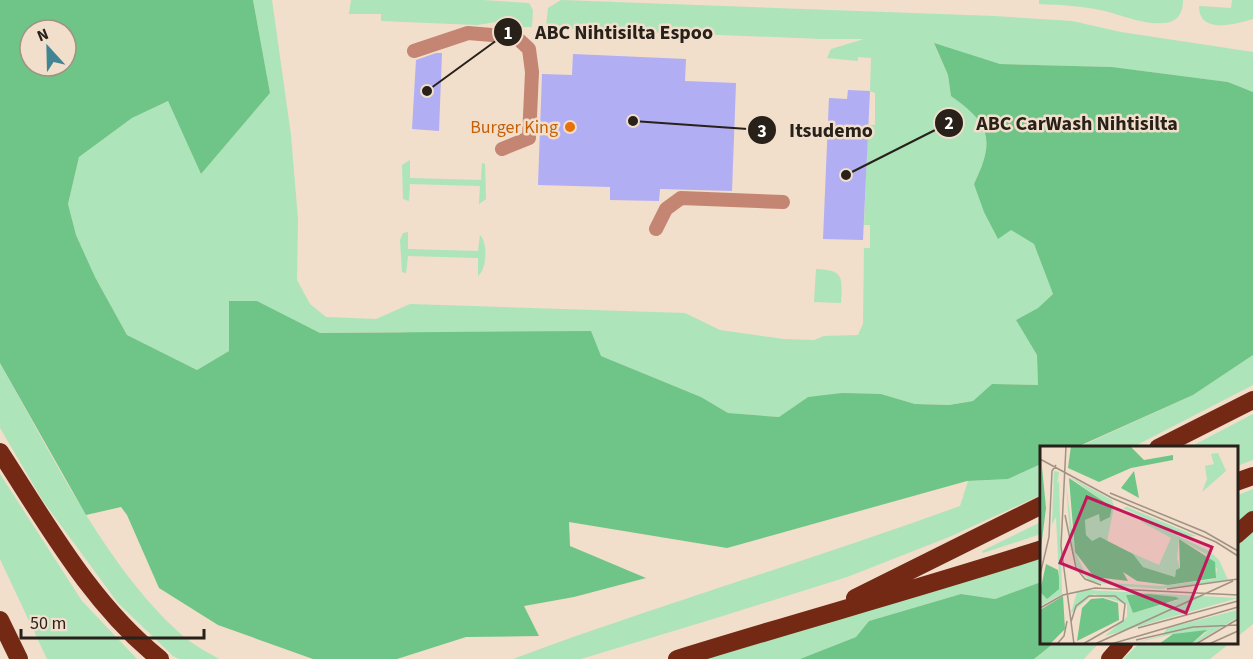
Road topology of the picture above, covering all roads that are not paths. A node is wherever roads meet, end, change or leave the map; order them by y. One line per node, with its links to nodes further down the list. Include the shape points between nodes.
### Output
1 (414, 51): 2 (lane, via 468,33 516,37 529,49 529,138)
2 (502, 149)
3 (783, 202): 4 (lane, via 681,198 666,209)
4 (656, 229)
5 (1253, 400): 6 (highway)
6 (1160, 446)
7 (0, 452): 18 (highway, via 76,567 115,615)
8 (1253, 476): 9 (highway)
9 (1238, 481)
10 (1040, 506): 14 (highway)
11 (1253, 520): 12 (highway)
12 (1238, 533)
13 (1040, 549): 14 (highway, via 922,588)
14 (823, 614): 19 (highway)
15 (0, 620): 17 (highway)
16 (1123, 644): 20 (highway)
17 (19, 659)
18 (160, 659)
19 (677, 659)
20 (1110, 659)

